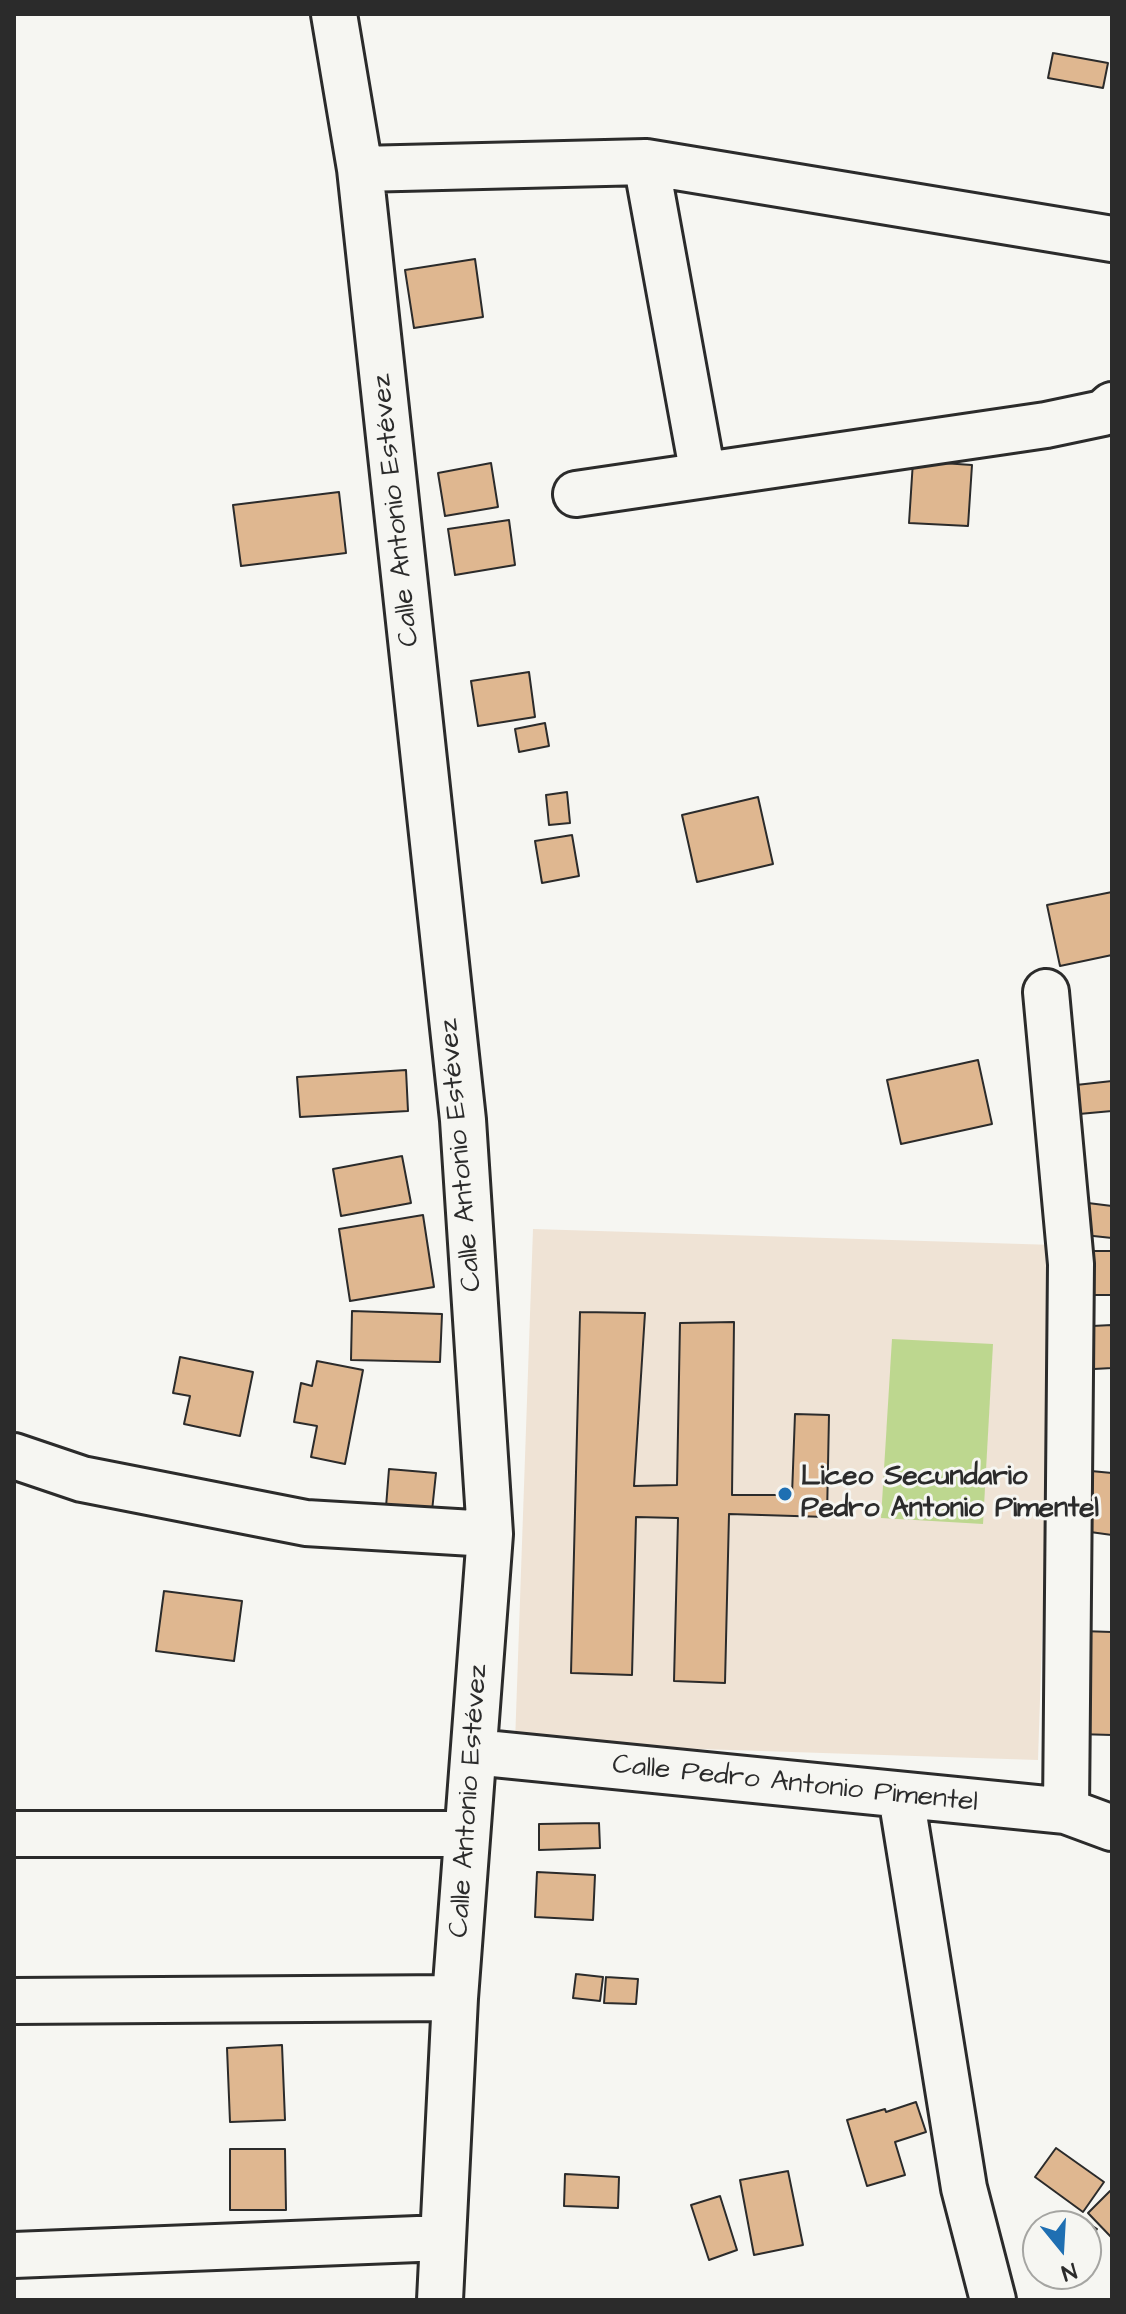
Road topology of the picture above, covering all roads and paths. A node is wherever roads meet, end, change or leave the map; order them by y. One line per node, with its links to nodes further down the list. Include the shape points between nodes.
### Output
1 (334, 14): 3 (street, Calle Antonio Estévez)
2 (646, 162): 3 (street); 4 (street); 6 (street)
3 (360, 169): 10 (street, Calle Antonio Estévez, via 463,1120)
4 (1112, 239)
5 (1112, 405): 6 (street, via 1103,413 1046,425)
6 (703, 475): 7 (street)
7 (576, 494)
8 (1046, 992): 13 (street, via 1071,1264)
9 (14, 1456): 10 (street, via 82,1479 306,1523)
10 (490, 1534): 11 (street, Calle Antonio Estévez)
11 (474, 1752): 12 (street, Calle Pedro Antonio Pimentel); 16 (street, Calle Antonio Estévez)
12 (901, 1796): 13 (street, Calle Pedro Antonio Pimentel); 22 (street, via 964,2188)
13 (1066, 1811): 14 (street, Calle Pedro Antonio Pimentel)
14 (1112, 1828)
15 (14, 1834): 16 (street)
16 (467, 1834): 17 (street, Calle Antonio Estévez)
17 (455, 1998): 18 (street); 19 (street, Calle Antonio Estévez)
18 (14, 2001)
19 (443, 2238): 20 (street); 21 (street, Calle Antonio Estévez)
20 (14, 2255)
21 (440, 2300)
22 (993, 2300)

